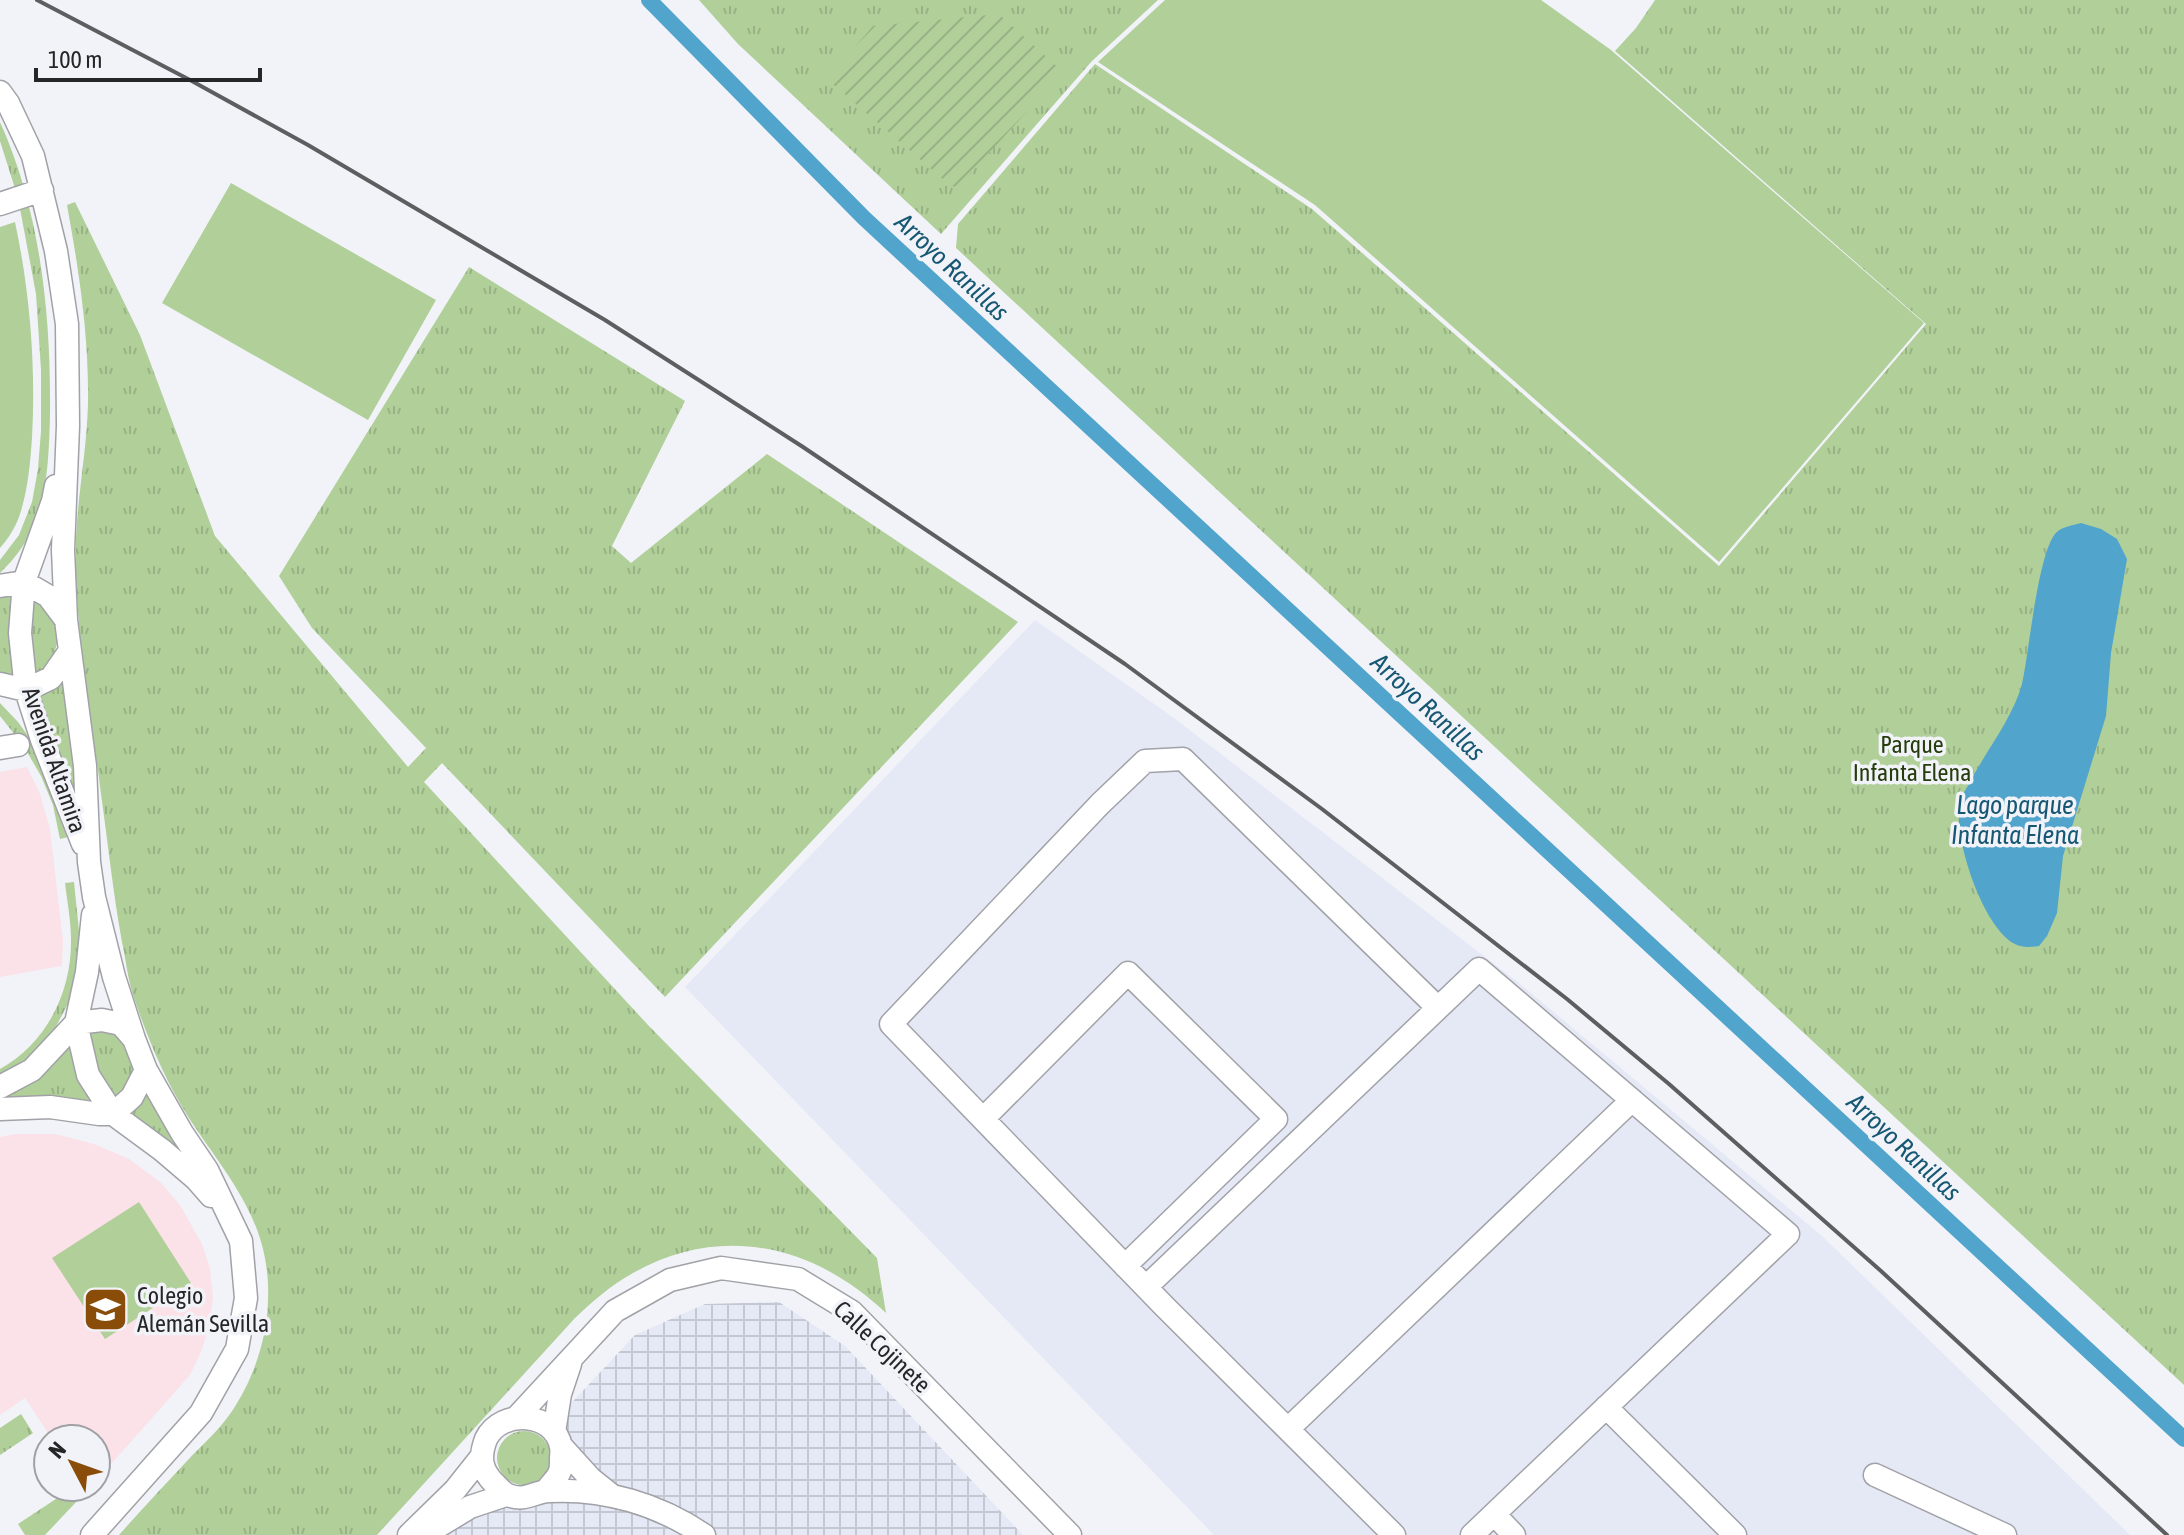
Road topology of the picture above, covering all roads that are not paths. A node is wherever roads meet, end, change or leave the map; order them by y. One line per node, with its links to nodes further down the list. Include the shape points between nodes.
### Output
1 (0, 92): 2 (street, Avenida Altamira, via 33,156)
2 (42, 190): 3 (street); 4 (street, Avenida Altamira, via 67,324)
3 (0, 204)
4 (68, 426): 5 (street, Avenida Altamira, via 53,501); 7 (street, Avenida Altamira)
5 (24, 582): 6 (street); 7 (street, via 48,596); 10 (street, Avenida Altamira, via 20,633)
6 (0, 586)
7 (66, 620): 8 (street, Avenida Altamira)
8 (69, 652): 10 (street, via 51,678); 11 (street, Avenida Altamira, via 85,766)
9 (0, 684): 10 (street)
10 (26, 690): 11 (street, Avenida Altamira)
11 (89, 860): 12 (street, Avenida Altamira)
12 (94, 897): 14 (street, Avenida Altamira); 15 (street, Avenida Altamira)
13 (1438, 1008): 18 (street, via 1479,969); 21 (street, via 1183,759 1145,761 891,1024); 24 (street)
14 (76, 1023): 15 (street, via 121,1024); 17 (street, via 32,1070); 20 (street, Avenida Altamira, via 88,1075)
15 (134, 1039): 16 (street, Avenida Altamira)
16 (146, 1070): 20 (street, via 132,1097); 22 (street, Avenida Altamira)
17 (0, 1087)
18 (1632, 1100): 26 (street, via 1788,1234); 28 (street)
19 (0, 1109): 20 (street, via 50,1107)
20 (113, 1114): 22 (street, Avenida Altamira, via 196,1179)
21 (983, 1119): 23 (street); 23 (street, via 1128,973 1276,1119)
22 (228, 1215): 36 (street, Avenida Altamira, via 241,1241 246,1298 237,1349 201,1413)
23 (1125, 1266): 24 (street)
24 (1146, 1287): 28 (street)
25 (573, 1355): 27 (street, Calle Cojinete); 29 (street, Calle Cojinete, via 560,1394); 40 (street, Calle Cojinete, via 615,1311 670,1280 721,1268 798,1279 852,1312)
26 (1606, 1407): 35 (street); 44 (street)
27 (517, 1417): 29 (street, via 537,1419); 30 (street, via 500,1423 487,1437)
28 (1288, 1429): 41 (street)
29 (558, 1439): 32 (street, via 561,1470); 33 (street)
30 (482, 1456): 34 (street, via 485,1474); 37 (street)
31 (1875, 1475): 45 (street)
32 (546, 1491): 33 (street); 34 (street, via 526,1498)
33 (610, 1494): 39 (street, via 648,1506)
34 (506, 1495): 38 (street, via 470,1507)
35 (1494, 1514): 42 (street); 43 (street)
36 (92, 1535)
37 (409, 1535)
38 (424, 1535)
39 (704, 1535)
40 (1070, 1535)
41 (1394, 1535)
42 (1472, 1535)
43 (1514, 1535)
44 (1735, 1535)
45 (2005, 1535)

